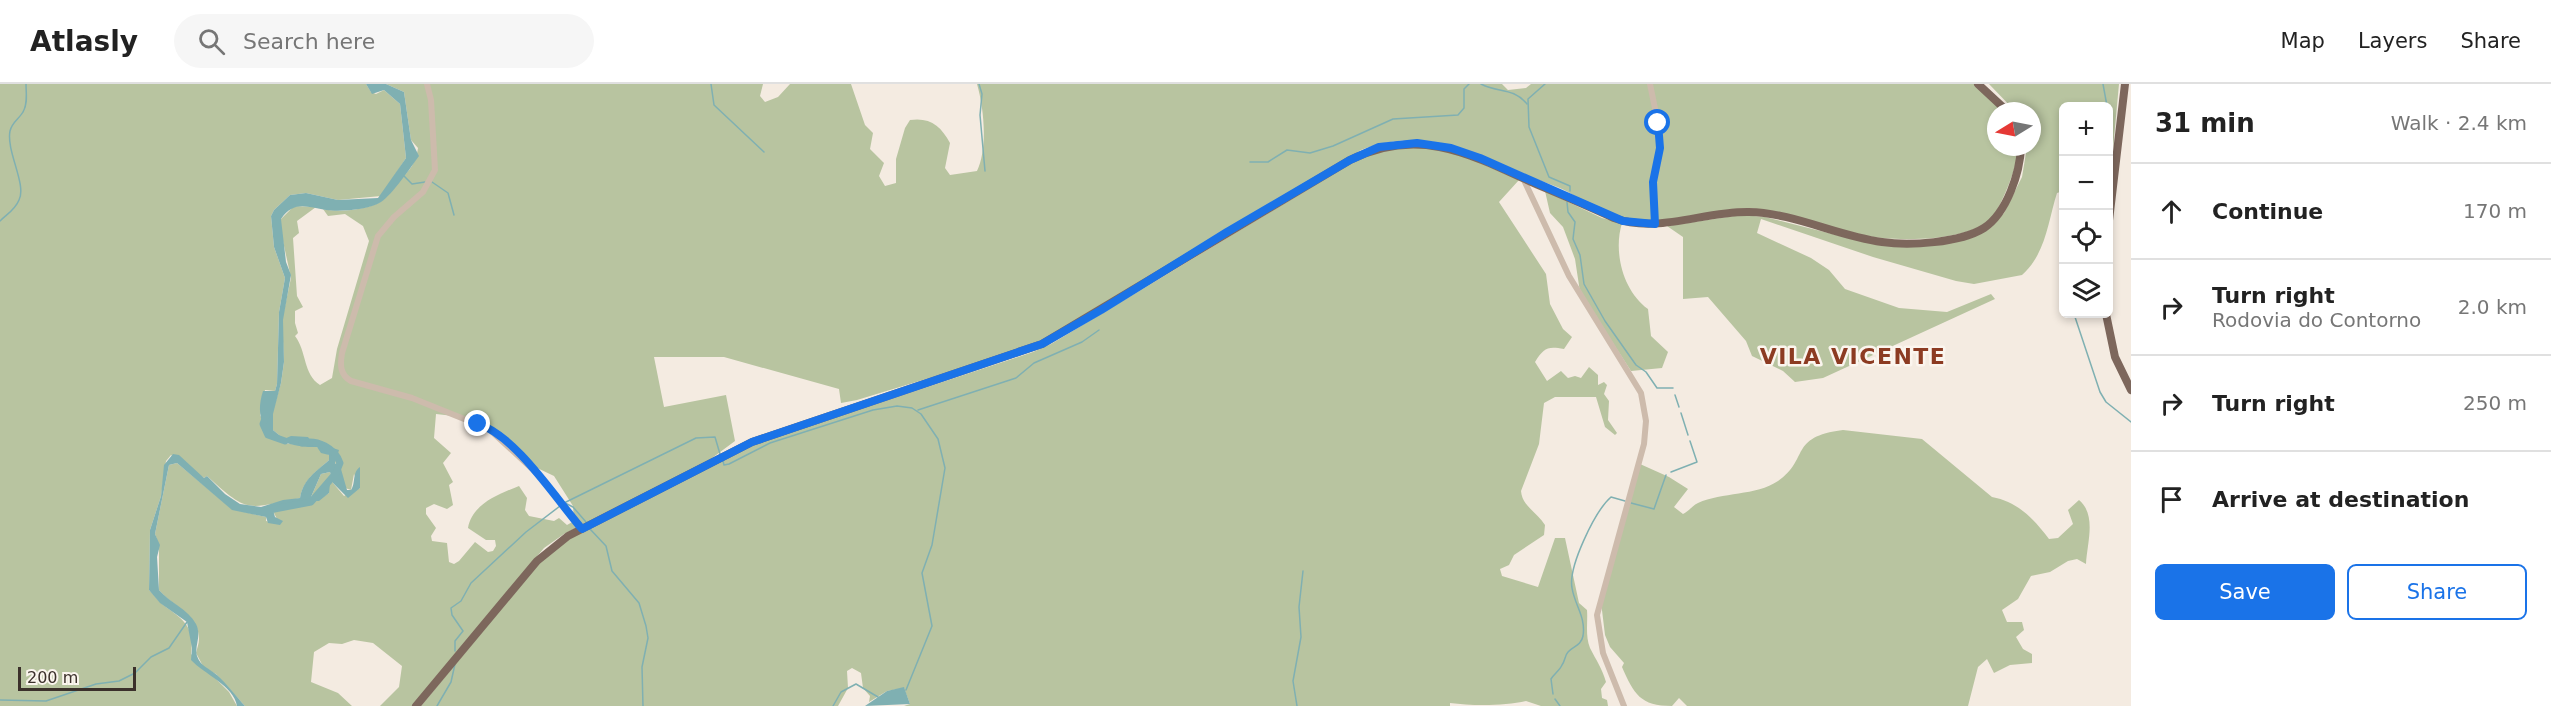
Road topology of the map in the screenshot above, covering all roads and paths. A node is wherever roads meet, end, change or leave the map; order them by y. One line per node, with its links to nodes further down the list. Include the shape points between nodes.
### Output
1 (427, 84): 12 (street, via 435,170 423,192 394,217 376,240 341,368 346,378 355,382 412,398 489,429 541,477)
2 (1650, 84): 9 (street, via 1660,133 1653,182)
3 (1978, 84): 5 (main road)
4 (2125, 84): 8 (main road)
5 (1997, 102)
6 (2019, 156): 9 (main road, via 2015,178 1998,212 1985,227 1961,237 1922,243 1882,242 1750,212)
7 (1523, 178): 9 (main road, via 1623,221); 12 (main road, via 1480,158 1431,145 1402,144 1371,150 1042,344 752,442); 14 (street, via 1569,276 1637,383 1643,401 1644,444 1597,615 1603,653)
8 (2111, 210)
9 (1655, 224)
10 (2107, 318): 11 (main road, via 2115,357)
11 (2131, 390)
12 (582, 529): 13 (main road, via 537,561)
13 (416, 706)
14 (1624, 706)

